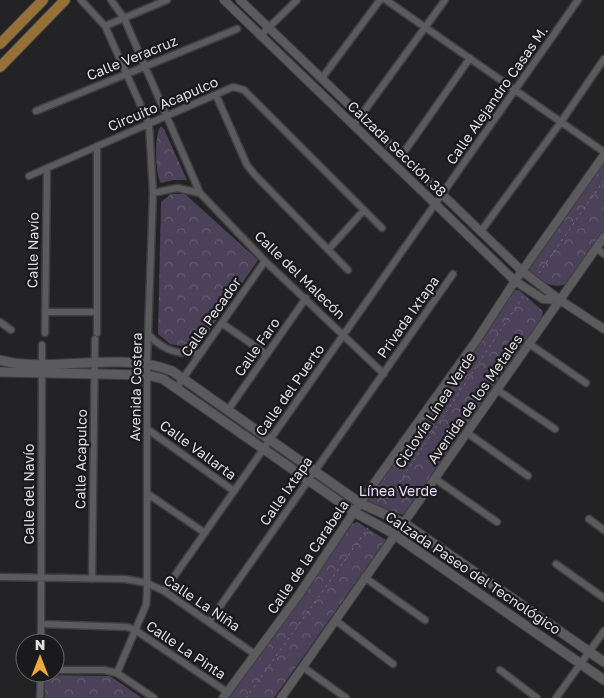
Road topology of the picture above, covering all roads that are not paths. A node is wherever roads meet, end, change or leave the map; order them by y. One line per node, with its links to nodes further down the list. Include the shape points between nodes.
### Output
1 (43, 0): 19 (main road)
2 (65, 0): 23 (main road)
3 (81, 0): 14 (street)
4 (111, 0): 13 (street)
5 (167, 0): 13 (street)
6 (224, 0): 18 (street, Calzada Sección 38)
7 (240, 0): 16 (street, Calzada Sección 38)
8 (297, 0): 16 (street)
9 (380, 0): 25 (street)
10 (386, 0): 15 (street)
11 (445, 0): 15 (street)
12 (578, 0): 26 (street, Calle Alejandro Casas M.)
13 (124, 18): 14 (street); 22 (street)
14 (105, 26): 24 (street)
15 (425, 27): 20 (street); 30 (street)
16 (269, 28): 18 (street); 25 (street, Calzada Sección 38)
17 (237, 29): 22 (street, Calle Veracruz)
18 (260, 36): 33 (street, Calzada Sección 38)
19 (0, 44)
20 (470, 58): 26 (street); 36 (street)
21 (604, 59): 31 (street)
22 (145, 66): 24 (street, Calle Veracruz); 29 (street)
23 (0, 67)
24 (127, 74): 28 (street, Calle Veracruz); 32 (street)
25 (322, 78): 30 (street, Calzada Sección 38)
26 (516, 90): 31 (street); 41 (street, Calle Alejandro Casas M.)
27 (216, 95): 29 (street, Circuito Acapulco); 43 (street, Circuito Acapulco, via 233,87 244,90); 48 (street, via 247,165)
28 (36, 111)
29 (167, 116): 32 (street, Circuito Acapulco); 40 (street)
30 (361, 116): 33 (street); 36 (street, Calzada Sección 38)
31 (562, 122): 35 (street); 45 (street)
32 (149, 124): 34 (street, Circuito Acapulco); 39 (street, Avenida Costera)
33 (354, 125): 42 (street, Calzada Sección 38)
34 (97, 146): 37 (street, Circuito Acapulco); 58 (street, Calle Acapulco)
35 (604, 154): 52 (street, Calle de la Carabela)
36 (402, 155): 41 (street, Calzada Sección 38)
37 (47, 168): 38 (street, Circuito Acapulco); 57 (street, Calle Navío)
38 (29, 176)
39 (153, 193): 40 (street, via 176,188); 64 (street, Avenida Costera)
40 (200, 193): 50 (street, Calle del Malecón)
41 (443, 195): 42 (street, Calle Alejandro Casas M.); 45 (street, Calzada Sección 38)
42 (437, 204): 54 (street, Calzada Sección 38); 65 (street, Calle del Puerto)
43 (364, 210): 44 (street); 48 (street)
44 (382, 228)
45 (481, 231): 52 (street, Calzada Sección 38)
46 (604, 237): 47 (street, Avenida de los Metales)
47 (596, 248): 49 (street); 56 (street, Avenida de los Metales)
48 (328, 250): 51 (street)
49 (604, 254)
50 (265, 261): 55 (street, Calle del Malecón); 60 (street, Calle Pecador)
51 (348, 270)
52 (522, 271): 54 (street, Calle de la Carabela); 56 (street, Calzada Sección 38)
53 (453, 274): 77 (street, Privada Ixtapa)
54 (515, 281): 56 (street, Calzada Sección 38, via 543,299); 95 (street, Calle de la Carabela, via 476,341)
55 (306, 298): 65 (street, Calle del Malecón); 69 (street, Calle Faro)
56 (560, 300): 61 (street, Calzada Sección 38); 66 (street, Avenida de los Metales)
57 (45, 312): 58 (street); 63 (street, Calle Navío)
58 (96, 312): 72 (street, Calle Acapulco)
59 (0, 322): 62 (street)
60 (222, 324): 68 (street, Calle Pecador); 69 (street)
61 (604, 328)
62 (11, 330)
63 (44, 333)
64 (149, 335): 68 (street, via 173,352); 73 (street, Avenida Costera)
65 (344, 335): 77 (street, Calle del Malecón); 87 (street, Calle del Puerto)
66 (528, 343): 80 (street); 82 (street, Avenida de los Metales)
67 (42, 345): 71 (street, Calle del Navío)
68 (202, 352): 79 (street, Calle Pecador)
69 (266, 354): 83 (street, Calle Faro)
70 (0, 360): 71 (main road, Calzada Paseo del Tecnológico)
71 (42, 363): 72 (main road, Calzada Paseo del Tecnológico); 75 (street, Calle del Navío)
72 (95, 363): 73 (main road, Calzada Paseo del Tecnológico); 76 (street, Calle Acapulco)
73 (147, 364): 78 (street, Avenida Costera); 79 (main road, Calzada Paseo del Tecnológico, via 165,368)
74 (0, 372): 75 (main road, Calzada Paseo del Tecnológico)
75 (42, 374): 76 (main road, Calzada Paseo del Tecnológico); 106 (street, Calle del Navío)
76 (95, 374): 78 (main road, Calzada Paseo del Tecnológico); 107 (street, Calle Acapulco)
77 (384, 374): 89 (street, Calle Ixtapa)
78 (147, 375): 81 (main road, Calzada Paseo del Tecnológico); 85 (street, Avenida Costera)
79 (184, 379): 81 (street, Calle Pecador); 83 (main road, Calzada Paseo del Tecnológico)
80 (586, 383)
81 (177, 387): 88 (main road, Calzada Paseo del Tecnológico)
82 (496, 388): 84 (street); 86 (street, Avenida de los Metales)
83 (228, 410): 87 (main road, Calzada Paseo del Tecnológico)
84 (555, 428)
85 (147, 429): 93 (street, Calle Vallarta); 94 (street, Avenida Costera)
86 (466, 432): 90 (street); 91 (street, Avenida de los Metales)
87 (270, 440): 88 (street, Calle del Puerto); 89 (main road, Calzada Paseo del Tecnológico)
88 (265, 448): 92 (main road, Calzada Paseo del Tecnológico); 93 (street, Calle del Puerto)
89 (315, 472): 92 (street, Calle Ixtapa); 95 (main road, Calzada Paseo del Tecnológico)
90 (528, 476)
91 (434, 478): 98 (street); 99 (street, Avenida de los Metales)
92 (309, 480): 96 (main road, Calzada Paseo del Tecnológico); 115 (street, Calle Ixtapa)
93 (234, 492): 101 (street, Calle del Puerto)
94 (148, 494): 101 (street); 108 (street, Avenida Costera)
95 (360, 502): 96 (street, Calle de la Carabela); 99 (main road, Calzada Paseo del Tecnológico)
96 (354, 512): 102 (main road, Calzada Paseo del Tecnológico); 121 (street, Calle de la Carabela)
97 (589, 519): 100 (street)
98 (497, 522)
99 (404, 523): 102 (street, Avenida de los Metales); 109 (main road, Calzada Paseo del Tecnológico)
100 (604, 530)
101 (206, 533): 110 (street, Calle del Puerto)
102 (394, 534): 105 (street, Avenida de los Metales); 112 (main road, Calzada Paseo del Tecnológico)
103 (556, 564): 111 (street)
104 (0, 577): 106 (street, Calle La Niña)
105 (364, 577): 113 (street, Avenida de los Metales); 114 (street)
106 (42, 579): 107 (street, Calle La Niña); 116 (street, Calle del Navío)
107 (92, 579): 108 (street, Calle La Niña)
108 (147, 583): 110 (street, Calle La Niña); 117 (street, via 146,605)
109 (497, 588): 112 (main road); 120 (main road, Calzada Paseo del Tecnológico)
110 (164, 591): 115 (street, Calle La Niña)
111 (604, 598)
112 (488, 599): 123 (main road, Calzada Paseo del Tecnológico)
113 (335, 620): 124 (street); 125 (street, Avenida de los Metales)
114 (425, 620)
115 (209, 622): 121 (street, Calle La Niña)
116 (41, 624): 117 (street, Calle La Pinta, via 120,626); 119 (street, Calle del Navío)
117 (135, 630): 128 (street); 131 (street, Calle La Pinta)
118 (604, 631): 120 (street)
119 (41, 633)
120 (589, 652): 122 (main road, Calzada Paseo del Tecnológico); 123 (street)
121 (256, 655): 131 (street, Calle de la Carabela)
122 (604, 662)
123 (581, 663): 129 (main road, Calzada Paseo del Tecnológico); 137 (street)
124 (393, 664)
125 (303, 667): 134 (street, Avenida de los Metales); 135 (street)
126 (65, 670): 128 (street)
127 (500, 670): 136 (street)
128 (117, 673): 133 (street)
129 (604, 680)
130 (41, 683): 132 (street)
131 (225, 695)
132 (40, 698)
133 (154, 698)
134 (281, 698)
135 (346, 698)
136 (537, 698)
137 (556, 698)

